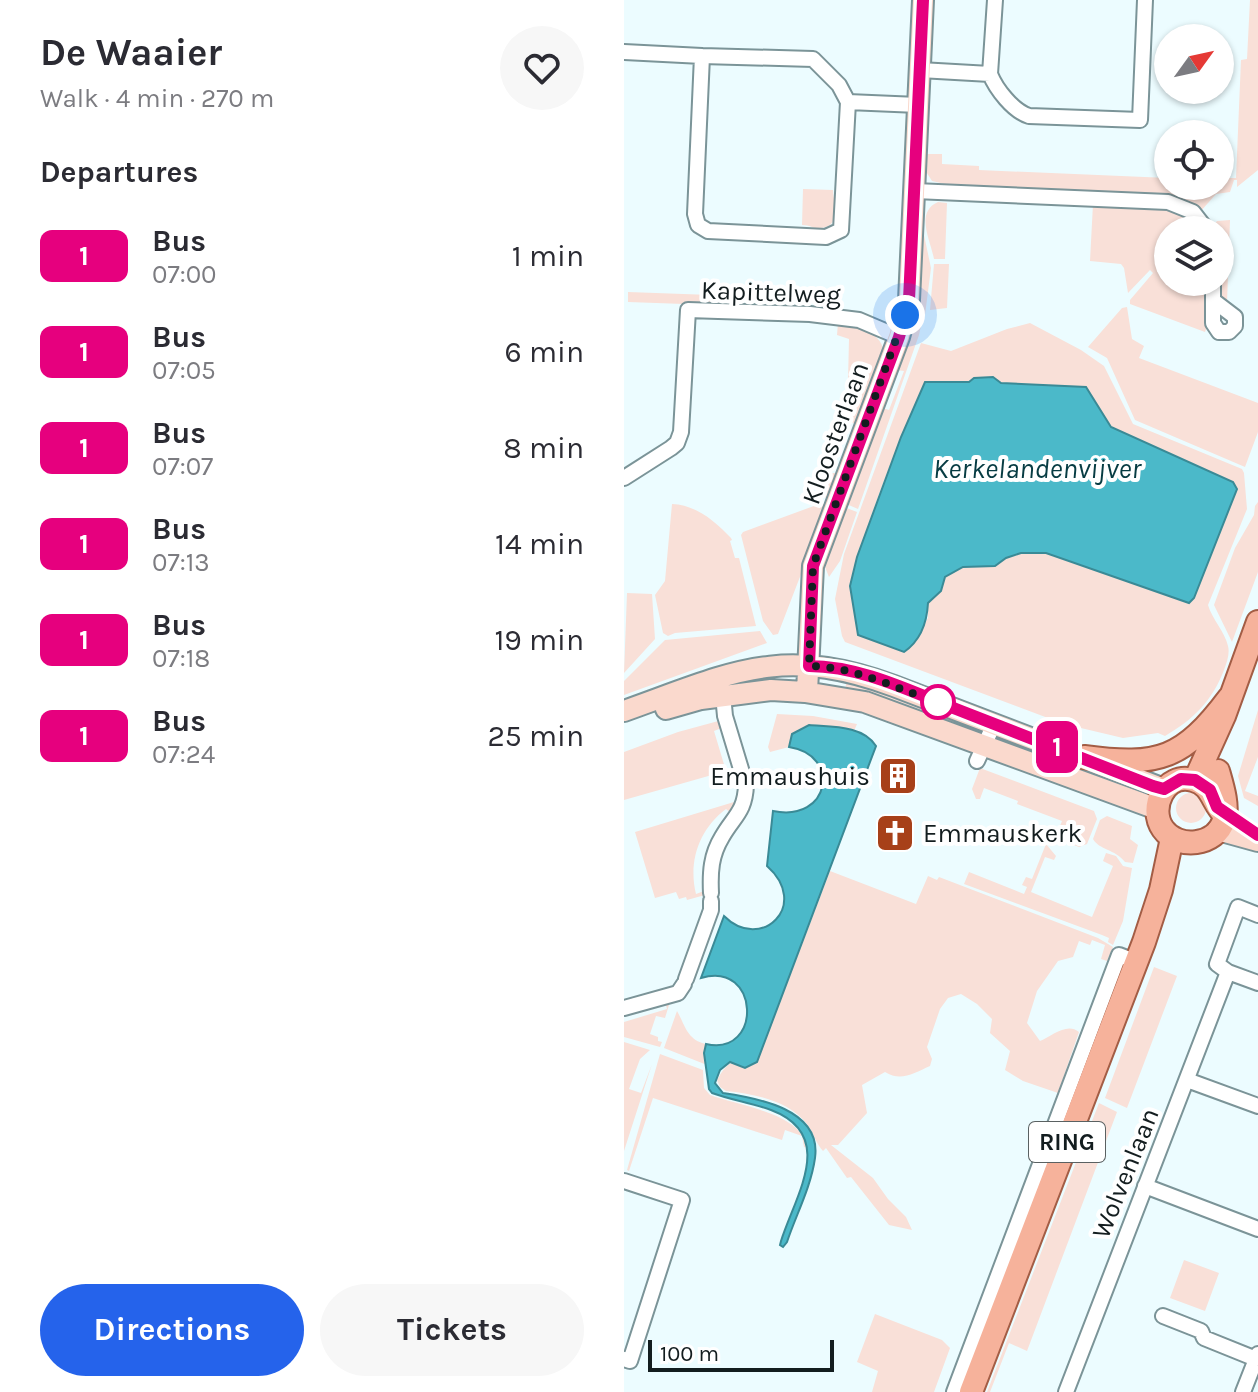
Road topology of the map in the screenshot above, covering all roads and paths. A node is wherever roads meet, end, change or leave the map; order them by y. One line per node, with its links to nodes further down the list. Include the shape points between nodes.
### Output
1 (923, 0): 6 (street, Kloosterlaan)
2 (995, 0): 7 (street)
3 (1145, 0): 7 (street, via 1140,120 1023,115)
4 (624, 52): 5 (street)
5 (702, 56): 8 (street, via 813,59); 8 (street, via 695,219 702,229 838,234)
6 (920, 70): 7 (street); 9 (street, Kloosterlaan)
7 (990, 74)
8 (848, 102): 9 (street)
9 (918, 105): 10 (street, Kloosterlaan)
10 (915, 191): 11 (street, via 1168,202); 14 (street, Kloosterlaan, via 909,300)
11 (1195, 216)
12 (1214, 296): 13 (street)
13 (1214, 301)
14 (899, 337): 15 (street, Kapittelweg, via 859,320 688,310 677,443); 18 (street, Kloosterlaan, via 813,566)
15 (624, 478)
16 (1258, 622): 21 (main road)
17 (1258, 656): 27 (main road)
18 (809, 666): 19 (street, Kloosterlaan); 22 (street, via 735,671); 24 (street, via 863,674)
19 (807, 692): 20 (street); 25 (street, via 865,702)
20 (723, 695): 23 (street); 35 (street, via 745,782 742,810 713,856 711,910 678,993)
21 (1229, 698): 26 (main road, via 1205,730 1166,756 1121,762); 27 (main road)
22 (624, 711)
23 (624, 723)
24 (994, 724): 25 (street); 26 (street)
25 (981, 754): 28 (street)
26 (1084, 757): 28 (street)
27 (1215, 797): 28 (main road, via 1181,779); 29 (main road, via 1206,839); 30 (street)
28 (1161, 799): 29 (main road, via 1160,824)
29 (1184, 838): 32 (main road, RING)
30 (1258, 838)
31 (1258, 915): 33 (street, Wolvenlaan, via 1238,907)
32 (1137, 962): 44 (street, via 1119,955); 45 (main road, RING)
33 (1222, 968): 34 (street); 36 (street, Wolvenlaan)
34 (1257, 979)
35 (624, 1008)
36 (1187, 1080): 37 (street); 39 (street, Wolvenlaan)
37 (1258, 1106)
38 (624, 1181): 43 (street, via 682,1200 630,1361)
39 (1145, 1186): 40 (street); 46 (street, Wolvenlaan)
40 (1258, 1229)
41 (1163, 1316): 42 (street, via 1201,1331 1204,1338)
42 (1257, 1356): 47 (street)
43 (624, 1359)
44 (954, 1392)
45 (971, 1392)
46 (1066, 1392)
47 (1243, 1392)

